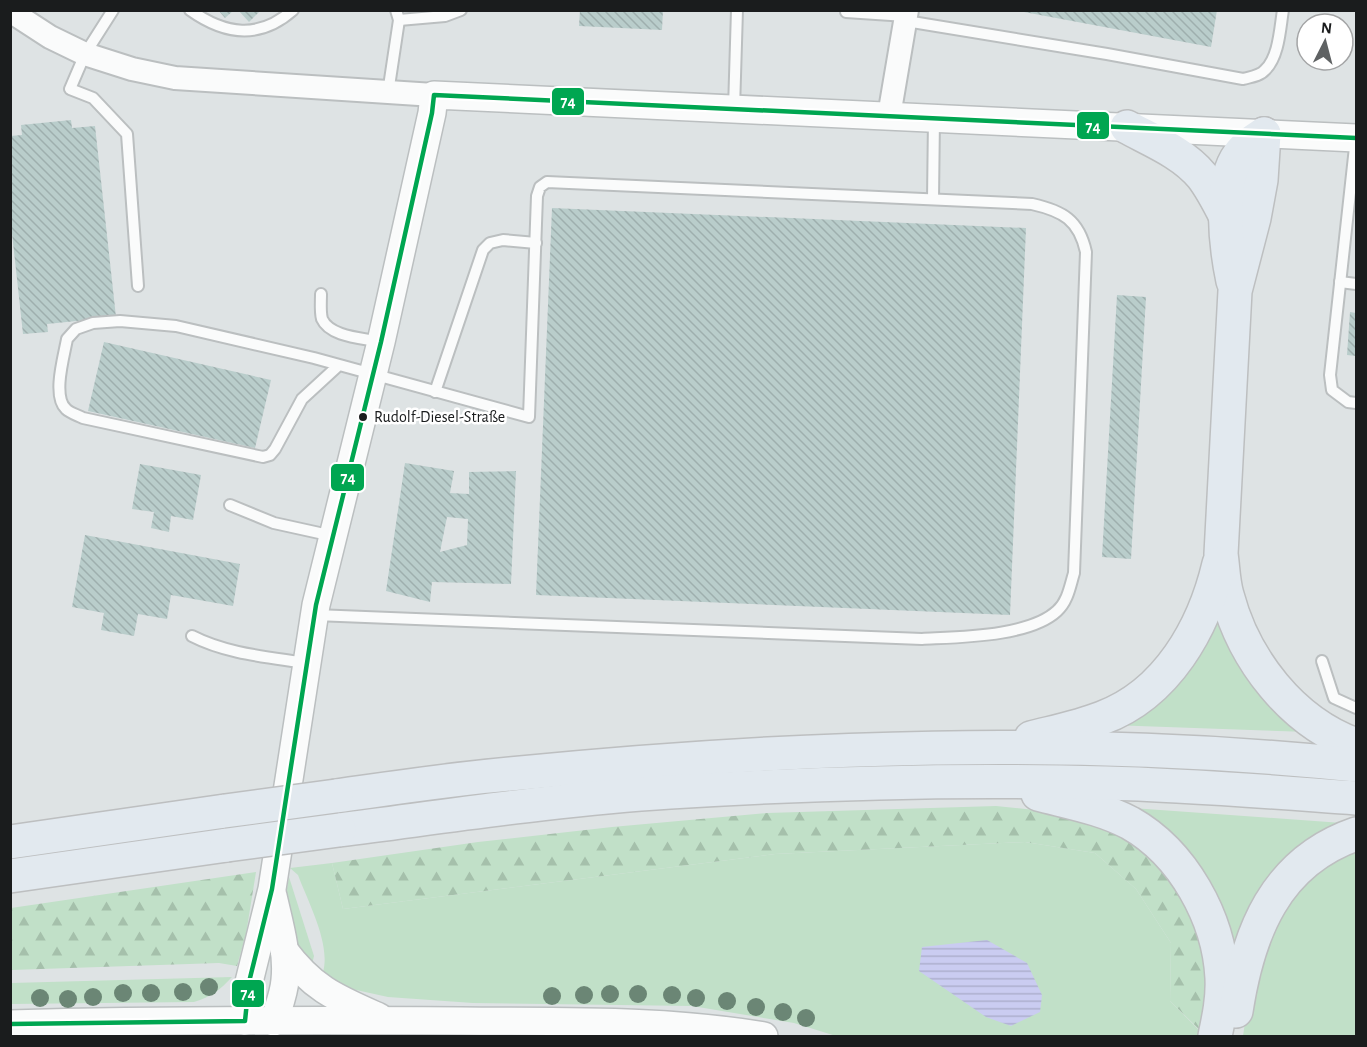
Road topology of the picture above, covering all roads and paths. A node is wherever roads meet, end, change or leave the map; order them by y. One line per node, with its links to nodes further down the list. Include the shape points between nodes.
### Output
1 (113, 10): 11 (lane)
2 (190, 10): 3 (lane, via 217,26 246,31 271,27)
3 (293, 10)
4 (461, 10): 9 (lane, via 425,19)
5 (737, 10): 14 (lane)
6 (1283, 10): 10 (lane, via 1273,59 1265,70 1243,79)
7 (10, 11): 11 (street)
8 (846, 12): 10 (lane)
9 (397, 15): 12 (lane)
10 (906, 16): 15 (street)
11 (85, 54): 12 (street, via 175,78); 26 (lane, via 70,89 93,98 127,134)
12 (388, 93): 13 (street)
13 (434, 95): 14 (street); 29 (street)
14 (734, 109): 15 (street)
15 (889, 116): 16 (street)
16 (934, 118): 17 (street); 20 (lane)
17 (1127, 127): 18 (street); 22 (highway, via 1188,162 1207,183)
18 (1264, 134): 19 (street); 22 (highway, via 1245,148 1233,166); 27 (highway, via 1254,218)
19 (1356, 138): 21 (lane)
20 (933, 199): 23 (lane, via 547,182 537,196); 37 (lane, via 1032,204 1055,209 1071,220 1082,235 1086,252 1074,573 1063,603 1044,620 989,635 922,639)
21 (1352, 209): 24 (lane)
22 (1226, 217): 27 (highway)
23 (536, 243): 32 (lane, via 503,240 490,243 483,250); 32 (lane, via 530,417)
24 (1340, 282): 25 (lane); 33 (lane, via 1330,375 1332,390)
25 (1356, 284)
26 (138, 286)
27 (1235, 291): 36 (highway)
28 (321, 294): 29 (lane, via 321,316 327,326 336,332)
29 (381, 342): 31 (street)
30 (339, 365): 30 (lane, via 176,326 93,322 75,329 67,339 60,399 64,408 83,418 262,457 275,449 302,399); 31 (lane)
31 (373, 375): 32 (lane); 35 (street)
32 (435, 392)
33 (1356, 403)
34 (230, 505): 35 (lane, via 274,523)
35 (333, 536): 37 (street)
36 (1221, 554): 42 (highway, via 1233,617 1259,666 1299,711); 43 (highway, via 1212,591 1193,636 1149,689 1102,718)
37 (315, 615): 40 (street)
38 (192, 636): 40 (lane, via 233,651)
39 (1322, 661): 41 (lane, via 1334,698)
40 (306, 663): 50 (street)
41 (1356, 708)
42 (1356, 745)
43 (999, 747): 44 (highway, via 1220,755); 48 (highway, bridge, via 792,752 507,774)
44 (1356, 765)
45 (996, 783): 46 (highway, via 1105,783); 49 (highway, bridge, via 797,785 667,792 339,830); 58 (highway, via 1130,823 1178,867 1206,912 1217,944 1222,995)
46 (1356, 798)
47 (1356, 834): 59 (highway, via 1309,860 1265,911 1243,971)
48 (10, 842)
49 (10, 876)
50 (272, 889): 51 (street); 53 (street, via 249,982)
51 (285, 950): 52 (street, via 320,989); 54 (street, via 285,981)
52 (385, 1020): 54 (street); 57 (street, via 658,1024)
53 (244, 1021): 54 (street); 56 (street)
54 (274, 1022)
55 (10, 1024): 56 (street)
56 (133, 1029)
57 (764, 1036)
58 (1215, 1036)
59 (1232, 1036)

